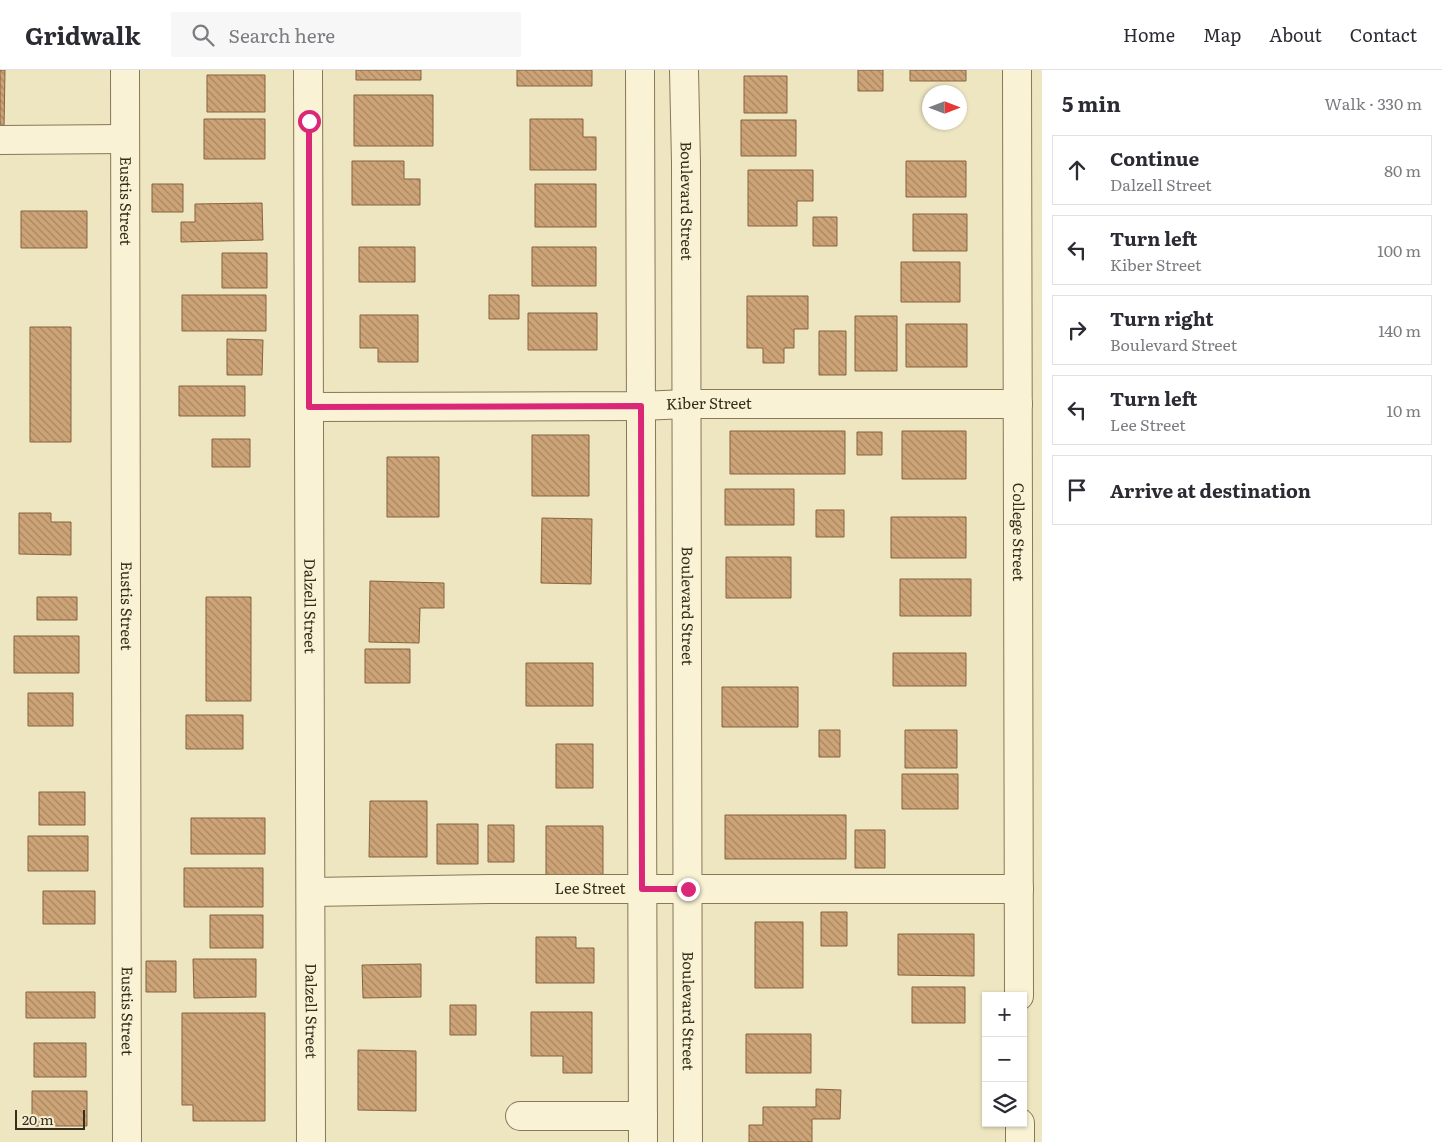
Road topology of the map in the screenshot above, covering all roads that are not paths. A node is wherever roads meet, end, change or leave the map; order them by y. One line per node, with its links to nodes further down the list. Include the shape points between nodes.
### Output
1 (125, 70): 6 (street, Eustis Street)
2 (308, 70): 11 (street, Dalzell Street)
3 (640, 70): 10 (street)
4 (684, 70): 8 (street, Boulevard Street)
5 (1017, 70): 9 (street, College Street)
6 (125, 139): 7 (street); 20 (street, Eustis Street)
7 (0, 140)
8 (686, 404): 9 (street, Kiber Street); 10 (street, Kiber Street); 13 (street, Boulevard Street)
9 (1018, 404): 14 (street, College Street)
10 (641, 406): 11 (street, Kiber Street); 12 (street)
11 (309, 407): 15 (street, Dalzell Street)
12 (642, 889): 13 (street, Lee Street); 15 (street, Lee Street); 19 (street)
13 (688, 889): 14 (street, Lee Street); 22 (street, Boulevard Street)
14 (1019, 889): 16 (street, College Street)
15 (311, 892): 21 (street, Dalzell Street)
16 (1019, 992)
17 (520, 1116): 19 (street)
18 (1020, 1127): 23 (street)
19 (643, 1129)
20 (127, 1142)
21 (311, 1142)
22 (688, 1142)
23 (1020, 1142)

